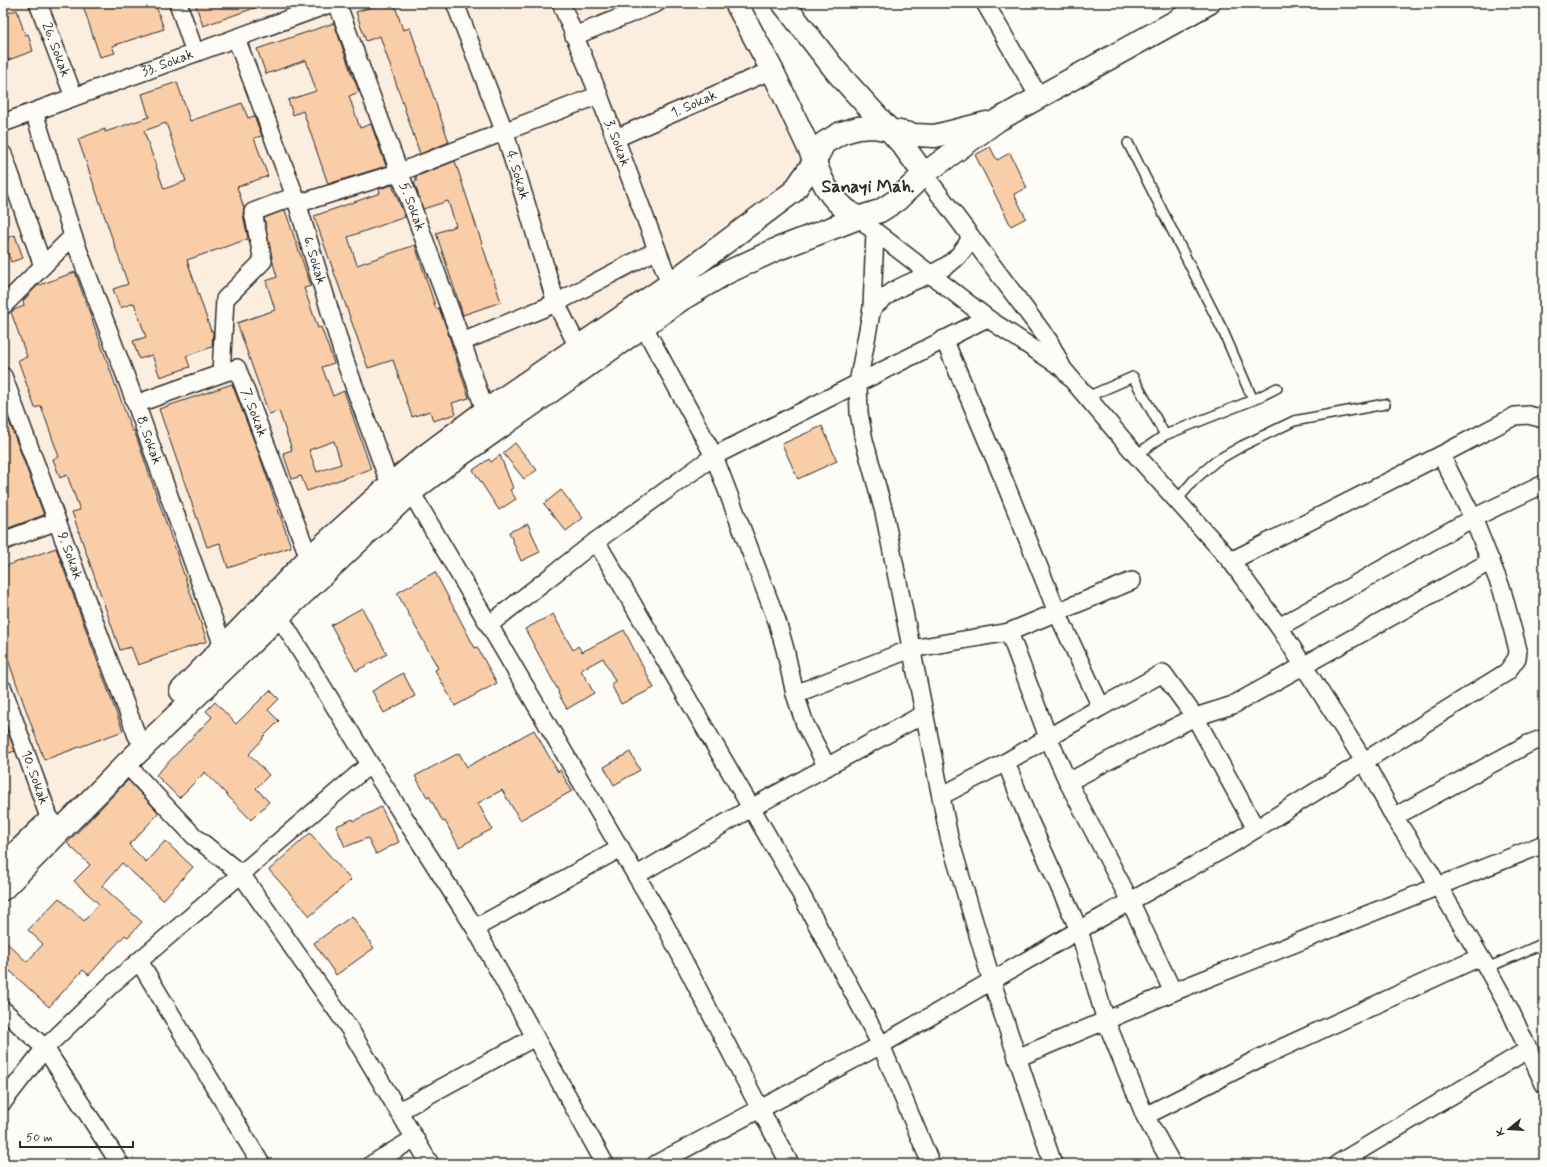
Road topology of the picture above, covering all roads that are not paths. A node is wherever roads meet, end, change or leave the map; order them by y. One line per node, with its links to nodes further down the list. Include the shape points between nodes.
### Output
1 (38, 3): 17 (street, 26. Sokak)
2 (178, 3): 14 (street)
3 (332, 3): 13 (street, 33. Sokak)
4 (337, 3): 28 (street, 5. Sokak)
5 (455, 3): 23 (street, 4. Sokak)
6 (561, 3): 12 (street, 3. Sokak)
7 (657, 3): 12 (street)
8 (736, 3): 15 (street)
9 (783, 3): 22 (street, via 836,71)
10 (985, 3): 18 (street)
11 (1209, 3): 18 (street)
12 (574, 36): 16 (street, 3. Sokak)
13 (236, 38): 14 (street, 33. Sokak); 30 (street, 6. Sokak)
14 (195, 53): 17 (street, 33. Sokak)
15 (772, 70): 24 (street, 1. Sokak); 27 (street)
16 (599, 95): 23 (street); 24 (street, 3. Sokak)
17 (74, 97): 19 (street, 33. Sokak)
18 (1040, 97): 20 (street)
19 (34, 112): 21 (street, 33. Sokak); 33 (street, 8. Sokak)
20 (998, 120): 22 (street, via 935,136); 29 (street)
21 (3, 123)
22 (889, 130): 27 (street, via 874,127 858,128 842,133 824,143); 29 (street)
23 (504, 133): 28 (street); 39 (street, 4. Sokak)
24 (616, 138): 35 (street, 3. Sokak)
25 (1128, 143): 53 (lane, via 1224,331)
26 (3, 154): 36 (street)
27 (815, 161): 31 (street, via 820,177 831,196 845,210); 38 (street, via 794,191)
28 (400, 172): 30 (street); 45 (street, 5. Sokak)
29 (924, 174): 31 (street, via 886,208); 34 (street)
30 (296, 200): 48 (street, via 253,212 263,261 225,300); 63 (street, 6. Sokak, via 344,361)
31 (858, 218): 32 (street); 43 (street, via 775,250 726,273)
32 (875, 232): 37 (street); 41 (street)
33 (73, 236): 36 (street); 54 (street, 8. Sokak)
34 (971, 237): 37 (street, via 967,246 953,262); 47 (street, via 1049,341)
35 (657, 250): 38 (street, 3. Sokak); 39 (street)
36 (43, 266): 40 (street)
37 (930, 274): 41 (street, via 896,290); 42 (street)
38 (670, 284): 46 (street)
39 (556, 303): 45 (street); 46 (street, 4. Sokak)
40 (3, 306)
41 (872, 308): 50 (street)
42 (987, 318): 44 (street); 47 (street)
43 (643, 325): 61 (street); 64 (street)
44 (944, 339): 50 (street); 74 (street)
45 (462, 342): 56 (street, 5. Sokak)
46 (578, 347): 56 (street)
47 (1063, 369): 52 (street)
48 (221, 373): 54 (street, 7. Sokak); 70 (street, 7. Sokak, via 237,368)
49 (3, 376): 67 (street, 9. Sokak)
50 (858, 383): 61 (street); 80 (street, via 859,413 864,440 884,512)
51 (1277, 388): 53 (lane)
52 (1087, 397): 58 (lane, via 1133,377); 59 (street)
53 (1253, 400): 58 (lane)
54 (136, 404): 79 (street, 8. Sokak)
55 (1385, 404): 65 (lane, via 1294,421 1216,461 1194,480)
56 (485, 412): 63 (street)
57 (1544, 419): 60 (street, via 1528,414 1516,416)
58 (1165, 435): 59 (lane)
59 (1136, 455): 65 (street)
60 (1441, 455): 66 (street); 71 (street)
61 (714, 456): 69 (street); 83 (street, via 776,621 785,649)
62 (1544, 484): 66 (street)
63 (390, 485): 70 (street)
64 (411, 492): 75 (street); 76 (street)
65 (1177, 500): 71 (street)
66 (1473, 518): 72 (street); 77 (street)
67 (57, 521): 68 (street); 87 (street, 9. Sokak)
68 (3, 541)
69 (596, 542): 76 (street); 97 (street)
70 (309, 558): 79 (street)
71 (1231, 561): 77 (street)
72 (1491, 561): 81 (street); 90 (street, via 1502,590 1518,650 1517,658 1507,672)
73 (1132, 581): 74 (street)
74 (1058, 612): 78 (street); 84 (street)
75 (279, 616): 92 (street); 93 (street)
76 (490, 624): 102 (street)
77 (1279, 628): 81 (street)
78 (1009, 632): 80 (street); 88 (street)
79 (223, 646): 87 (street)
80 (911, 649): 83 (street); 85 (street)
81 (1304, 666): 86 (street, via 1233,704); 90 (street)
82 (3, 689): 99 (street, 10. Sokak)
83 (794, 694): 94 (street, via 805,724)
84 (1101, 707): 86 (street, via 1163,673); 88 (street)
85 (924, 714): 94 (street); 96 (street)
86 (1195, 717): 95 (street); 100 (street)
87 (137, 736): 99 (street)
88 (1048, 737): 91 (street); 95 (street)
89 (1544, 738): 98 (street, via 1528,744)
90 (1364, 761): 98 (street); 100 (street)
91 (1006, 762): 96 (street); 110 (street, via 1025,811)
92 (126, 764): 104 (street, via 194,836); 107 (street)
93 (370, 764): 104 (street); 109 (street)
94 (827, 766): 97 (street)
95 (1068, 782): 108 (street)
96 (941, 796): 114 (street, via 949,837)
97 (751, 808): 105 (street); 119 (street, via 795,883)
98 (1394, 817): 106 (street)
99 (50, 820): 103 (street)
100 (1256, 829): 108 (street)
101 (1544, 844): 106 (street)
102 (621, 848): 105 (street); 109 (street)
103 (3, 866)
104 (241, 874): 112 (street); 126 (street, via 349,1028)
105 (637, 876): 125 (street)
106 (1437, 886): 113 (street); 115 (street)
107 (3, 888)
108 (1130, 901): 110 (street); 115 (street)
109 (475, 928): 118 (street)
110 (1080, 930): 114 (street); 117 (street)
111 (1544, 943): 113 (lane)
112 (139, 961): 120 (street); 130 (street)
113 (1484, 962): 121 (street); 127 (street, via 1264,1056)
114 (992, 982): 119 (street); 122 (street)
115 (1173, 992): 117 (street)
116 (3, 1010): 120 (street)
117 (1106, 1021): 122 (street); 127 (street)
118 (535, 1037): 126 (street); 133 (street)
119 (880, 1045): 125 (street); 136 (street)
120 (45, 1048): 124 (street); 129 (street)
121 (1529, 1049): 123 (street); 139 (street)
122 (1017, 1058): 137 (street)
123 (1544, 1084)
124 (3, 1102)
125 (760, 1108): 134 (street); 135 (street)
126 (399, 1111): 128 (street)
127 (1145, 1116): 138 (street)
128 (415, 1138): 131 (street); 132 (street)
129 (120, 1164)
130 (261, 1164)
131 (372, 1164)
132 (430, 1164)
133 (605, 1164)
134 (656, 1164)
135 (790, 1164)
136 (931, 1164)
137 (1053, 1164)
138 (1172, 1164)
139 (1337, 1164)

